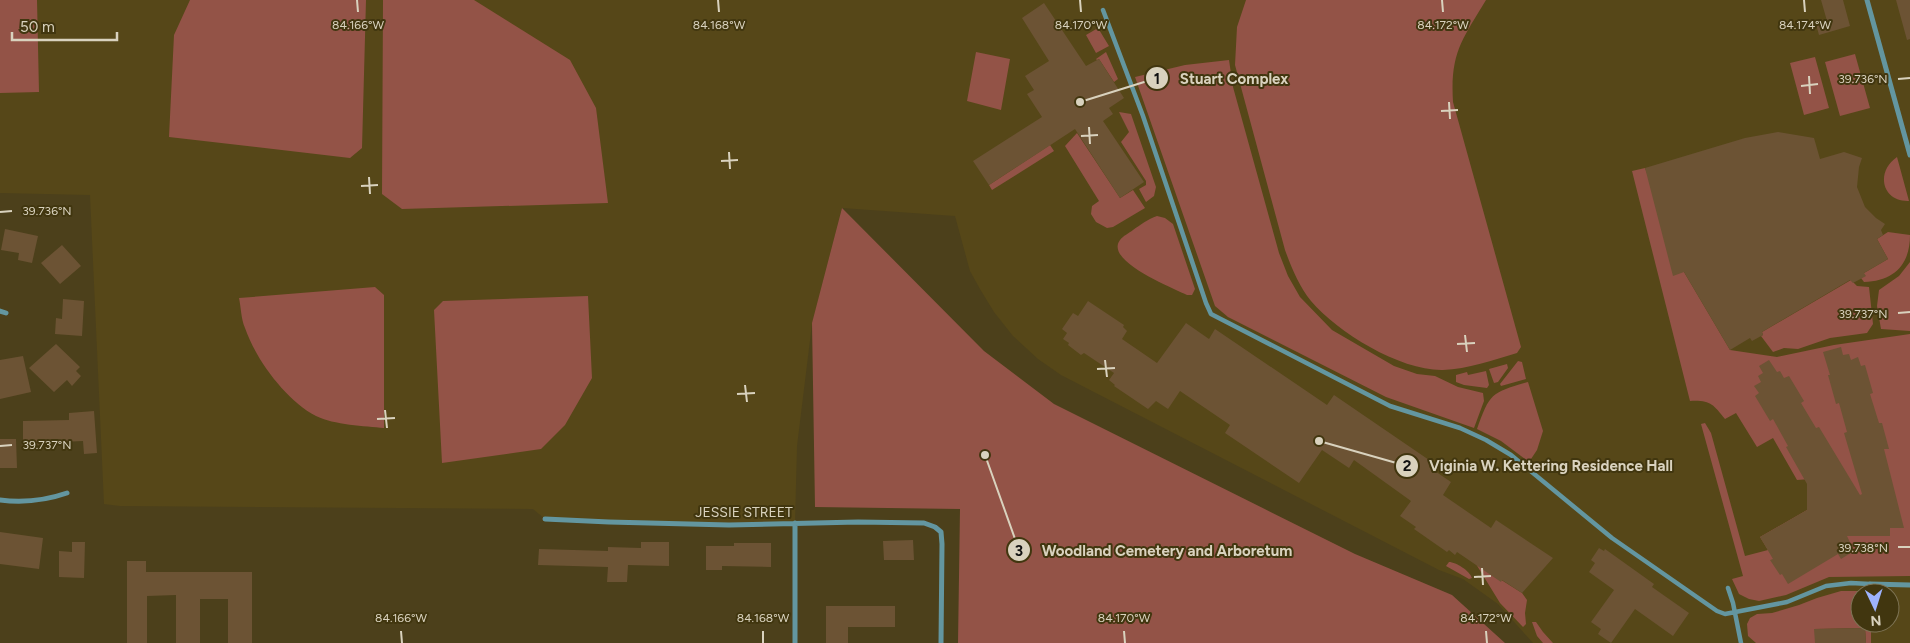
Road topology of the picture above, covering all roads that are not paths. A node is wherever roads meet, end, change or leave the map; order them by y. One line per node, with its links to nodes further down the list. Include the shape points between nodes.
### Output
1 (1867, 0): 3 (street)
2 (1103, 10): 10 (street, via 1211,314 1390,406 1460,428 1486,440 1511,455 1612,538 1706,604 1725,614)
3 (1910, 155)
4 (67, 493): 5 (street, via 31,502)
5 (0, 500)
6 (545, 519): 7 (street, JESSIE STREET, via 729,525)
7 (795, 523): 11 (street); 12 (street, JESSIE STREET, via 924,523 935,527 940,532 942,544)
8 (1850, 583): 10 (street, via 1826,586 1787,602)
9 (1728, 588): 10 (street)
10 (1735, 612): 13 (street)
11 (795, 643)
12 (941, 643)
13 (1741, 643)

